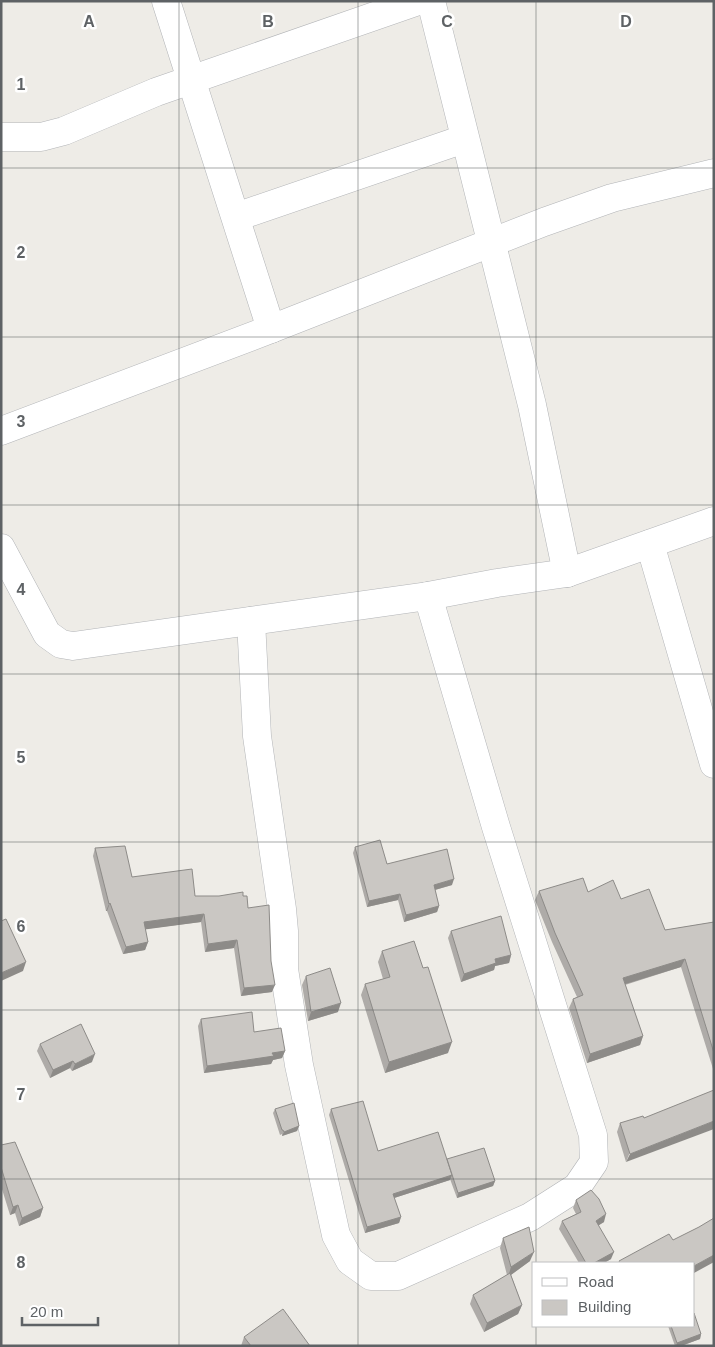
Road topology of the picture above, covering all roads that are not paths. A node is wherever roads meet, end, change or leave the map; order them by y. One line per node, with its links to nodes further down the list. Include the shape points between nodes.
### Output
1 (166, 1): 4 (street)
2 (418, 1): 4 (street)
3 (431, 1): 6 (street)
4 (192, 80): 5 (street, via 64,131 41,137); 8 (street)
5 (1, 137)
6 (464, 139): 8 (street); 9 (street)
7 (714, 172): 9 (street, via 612,198)
8 (236, 216): 10 (street)
9 (490, 244): 10 (street); 15 (street, via 532,405)
10 (271, 329): 11 (street)
11 (1, 431)
12 (714, 521): 13 (street)
13 (650, 544): 15 (street); 18 (street)
14 (1, 548): 17 (street, via 46,634 61,644 73,646)
15 (566, 573): 16 (street)
16 (428, 596): 17 (street); 17 (street, via 496,827 593,1135 594,1162 577,1187 530,1217 398,1276 371,1276 350,1260 336,1235 300,1065 284,969 283,924 257,736)
17 (251, 621)
18 (714, 764)

